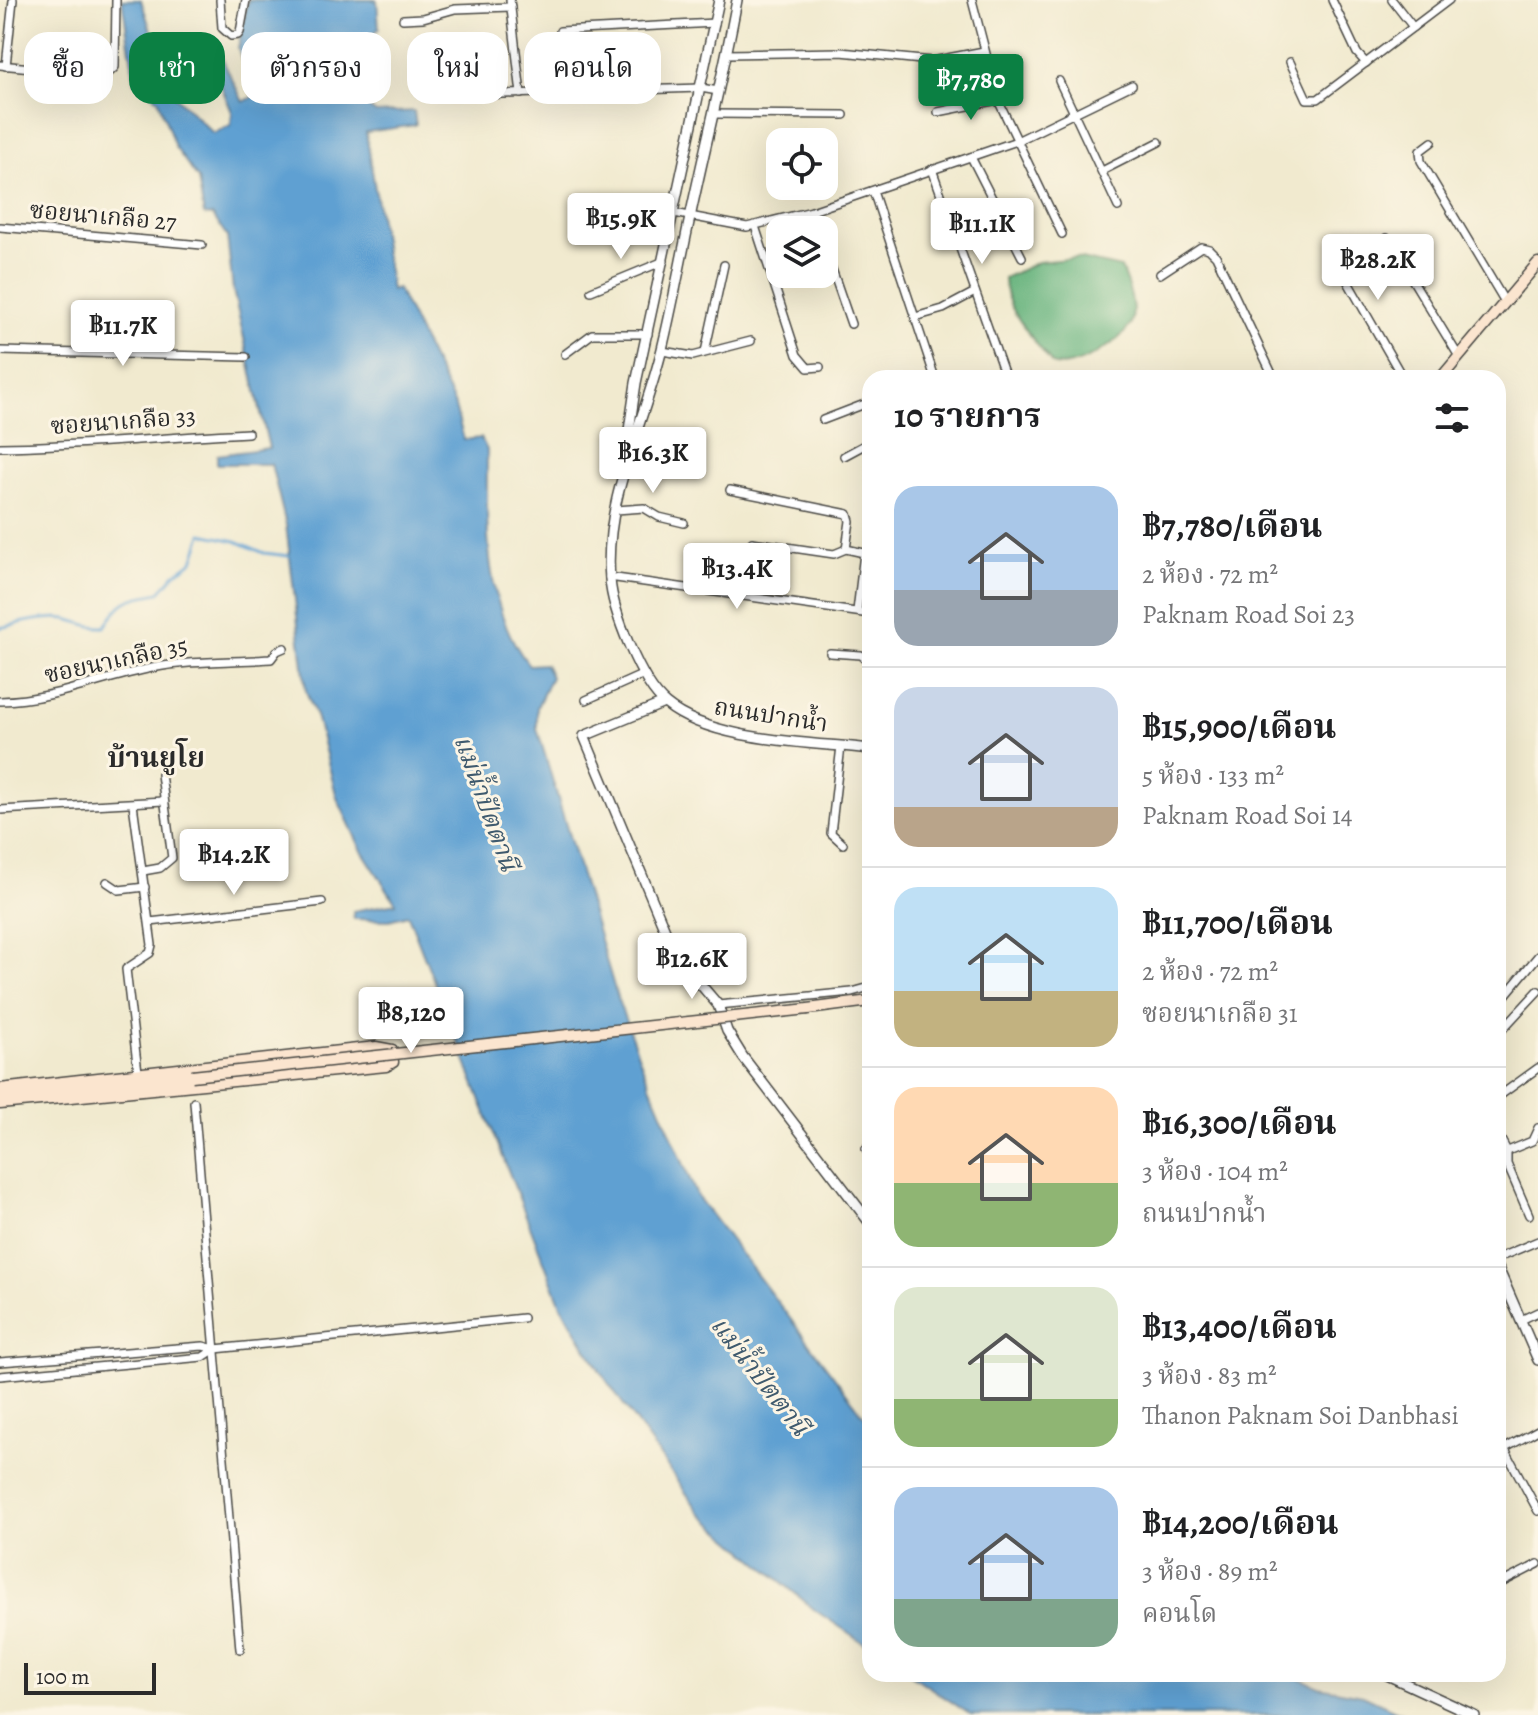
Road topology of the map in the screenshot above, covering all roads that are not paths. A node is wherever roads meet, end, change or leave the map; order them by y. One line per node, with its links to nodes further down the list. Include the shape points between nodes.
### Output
1 (13, 0): 14 (street)
2 (116, 0): 22 (street, via 111,71)
3 (220, 0): 4 (street, via 222,28 231,36 240,32)
4 (246, 0)
5 (719, 0): 15 (street, ถนนปากน้ำ)
6 (737, 0): 19 (street, ถนนปากน้ำ)
7 (972, 0): 18 (street)
8 (1332, 0): 21 (street)
9 (1392, 0): 16 (street)
10 (1449, 0): 16 (street)
11 (510, 4): 13 (street); 28 (street)
12 (0, 19): 14 (street)
13 (403, 19)
14 (11, 21): 22 (street)
15 (715, 23): 17 (street); 25 (street, ถนนปากน้ำ)
16 (1413, 27): 21 (street)
17 (560, 31)
18 (984, 51): 19 (street, via 932,61 841,52); 29 (street)
19 (727, 54): 26 (street, ถนนปากน้ำ)
20 (1290, 62): 21 (street, via 1310,101)
21 (1366, 63)
22 (3, 66)
23 (1059, 81): 31 (street)
24 (1132, 85): 31 (street)
25 (701, 88): 26 (street); 28 (street); 43 (street, ถนนปากน้ำ)
26 (718, 91): 32 (street, ถนนปากน้ำ)
27 (508, 94): 28 (street)
28 (521, 94)
29 (998, 100): 30 (street); 34 (street)
30 (938, 112)
31 (1075, 113): 34 (street); 39 (street)
32 (713, 114): 33 (street); 44 (street, ถนนปากน้ำ)
33 (844, 115)
34 (1017, 141): 37 (street); 48 (street)
35 (1159, 142): 39 (street)
36 (1432, 142): 60 (street, via 1420,151 1421,161)
37 (971, 157): 38 (street); 52 (street)
38 (932, 169): 40 (street); 59 (street)
39 (1102, 171): 41 (street)
40 (873, 191): 42 (street); 61 (street)
41 (1118, 207)
42 (812, 211): 45 (street); 46 (street)
43 (674, 213): 44 (street); 53 (street, ถนนปากน้ำ)
44 (690, 216): 46 (street); 66 (street, ถนนปากน้ำ)
45 (814, 216)
46 (755, 226): 71 (street, via 797,355 808,368)
47 (0, 227): 51 (street, ซอยนาเกลือ 27)
48 (1062, 234)
49 (1387, 238): 69 (street)
50 (1325, 242): 75 (street)
51 (202, 245)
52 (1022, 257)
53 (664, 261): 58 (street); 63 (street, ถนนปากน้ำ)
54 (1538, 263): 60 (main road)
55 (724, 265): 67 (street)
56 (1160, 274): 74 (street, via 1201,247 1209,249)
57 (838, 286): 62 (street)
58 (591, 291)
59 (975, 292): 61 (street); 73 (street)
60 (1505, 302): 69 (main road)
61 (915, 317): 72 (street)
62 (851, 324)
63 (648, 334): 68 (street, via 592,334); 83 (street, ถนนปากน้ำ)
64 (751, 341): 67 (street)
65 (0, 351): 70 (street)
66 (662, 351): 67 (street, via 682,356); 83 (street, ถนนปากน้ำ)
67 (705, 352)
68 (565, 354)
69 (1458, 355): 76 (main road)
70 (246, 357)
71 (820, 367)
72 (930, 370)
73 (1003, 370)
74 (1270, 370)
75 (1398, 370)
76 (1447, 370)
77 (862, 405): 78 (street)
78 (823, 420)
79 (248, 433): 81 (street, ซอยนาเกลือ 33)
80 (862, 446): 82 (street)
81 (0, 447)
82 (844, 456)
83 (622, 484): 85 (street, ถนนปากน้ำ)
84 (730, 490): 88 (street, via 848,514)
85 (616, 510): 86 (street, via 644,508); 91 (street, ถนนปากน้ำ)
86 (684, 523)
87 (752, 542): 88 (street, via 834,554)
88 (846, 549): 89 (street)
89 (862, 553)
90 (862, 570): 92 (street)
91 (609, 577): 92 (street); 97 (street, ถนนปากน้ำ, via 623,630)
92 (857, 611): 93 (street)
93 (862, 612)
94 (284, 648): 99 (street, ซอยนาเกลือ 35, via 271,659 151,668 33,699)
95 (830, 653): 96 (street)
96 (862, 654)
97 (644, 674): 98 (street); 100 (street, ถนนปากน้ำ)
98 (586, 700)
99 (0, 701)
100 (664, 703): 101 (street, ถนนปากน้ำ, via 720,730); 118 (street, via 584,736 667,935)
101 (841, 746): 102 (street, ถนนปากน้ำ); 107 (street, via 831,833)
102 (862, 748)
103 (161, 774): 104 (street)
104 (164, 801): 105 (street); 108 (street, via 172,858 160,868)
105 (133, 804): 106 (street); 108 (street)
106 (0, 810)
107 (843, 844)
108 (143, 871): 110 (street)
109 (107, 882): 110 (street, via 119,890)
110 (145, 887): 112 (street)
111 (322, 902): 112 (street)
112 (150, 922): 121 (street, via 151,951 126,969)
113 (1538, 956): 116 (street)
114 (862, 989): 118 (street)
115 (1538, 991): 119 (street)
116 (1506, 994)
117 (862, 1002): 124 (main road, bridge)
118 (718, 1005): 130 (street, via 743,1057)
119 (1506, 1025)
120 (1538, 1068): 123 (street)
121 (138, 1072): 122 (main road); 126 (main road, via 376,1047 392,1050 394,1058 386,1066)
122 (0, 1089)
123 (1506, 1091)
124 (0, 1098)
125 (194, 1102): 138 (street)
126 (0, 1104)
127 (1538, 1128): 128 (street)
128 (1535, 1144): 129 (street)
129 (1507, 1151): 131 (street, via 1507,1164)
130 (862, 1213)
131 (1529, 1215)
132 (1538, 1241): 133 (street)
133 (1506, 1255)
134 (1506, 1286): 137 (street)
135 (1538, 1312): 137 (street)
136 (523, 1318): 138 (street)
137 (1521, 1320): 139 (street)
138 (215, 1349): 140 (street); 141 (street, via 203,1357); 148 (street)
139 (1538, 1360)
140 (0, 1362)
141 (0, 1376)
142 (1538, 1430): 143 (street)
143 (1506, 1447)
144 (1506, 1458): 145 (street)
145 (1538, 1511)
146 (1538, 1564): 147 (street)
147 (1506, 1580)
148 (240, 1649)
149 (1402, 1682): 150 (street)
150 (1474, 1715)

